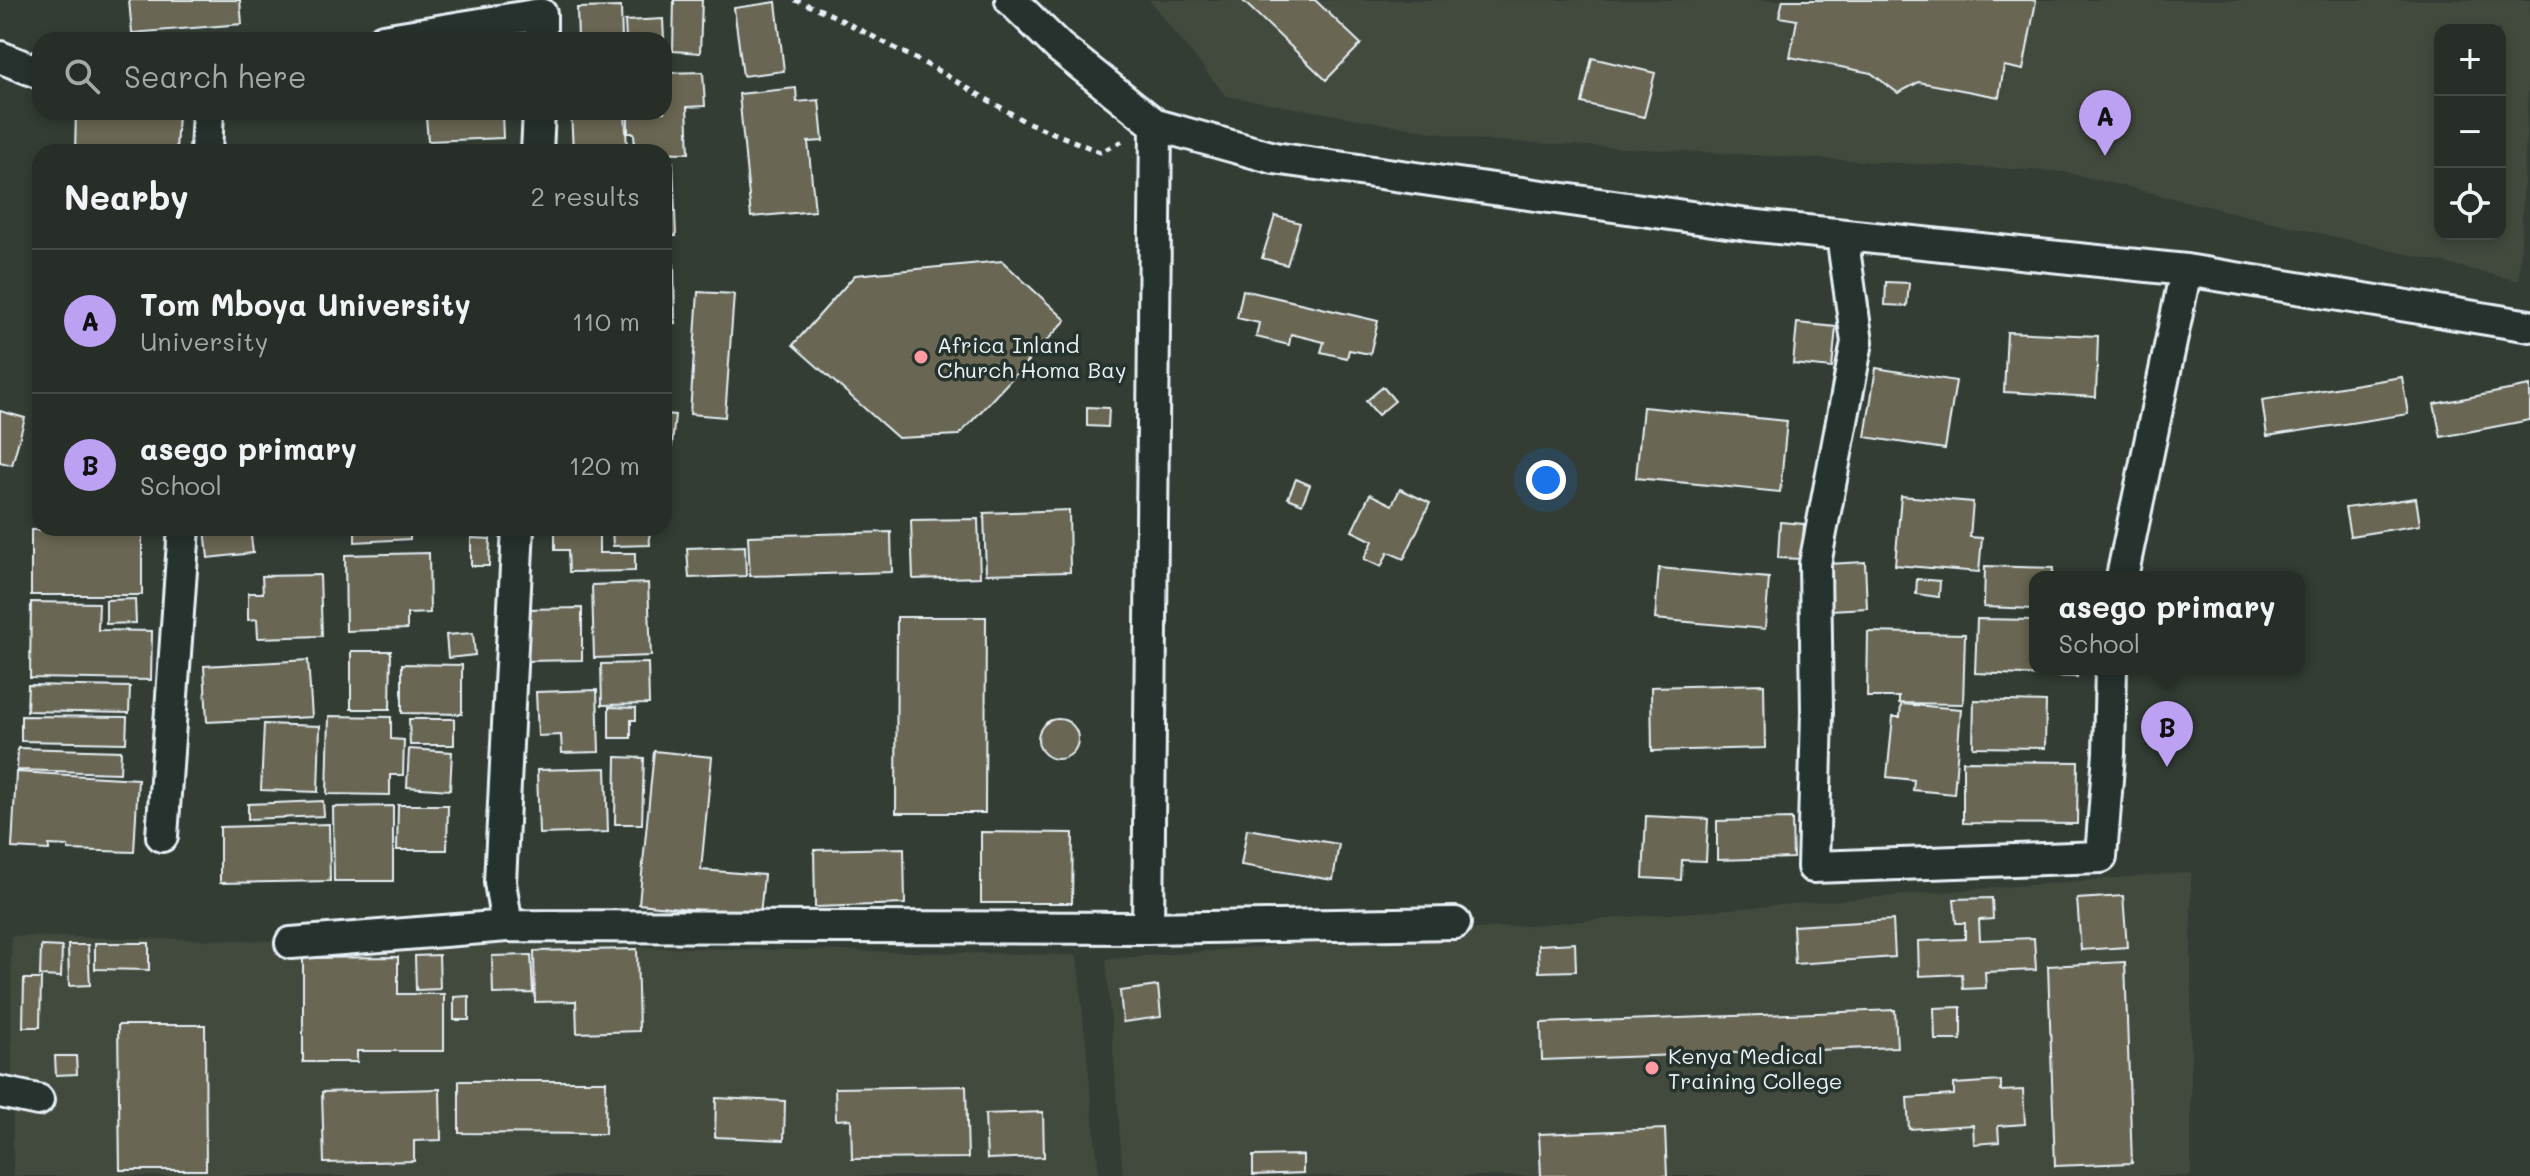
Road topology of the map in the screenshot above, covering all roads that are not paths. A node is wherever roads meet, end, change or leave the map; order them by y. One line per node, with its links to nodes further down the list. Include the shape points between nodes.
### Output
1 (1011, 0): 8 (street, via 1059,47)
2 (432, 32): 3 (street, via 541,14)
3 (541, 32)
4 (0, 57): 5 (street)
5 (32, 70)
6 (208, 120): 9 (street)
7 (539, 120): 10 (street)
8 (1156, 125): 11 (street, via 1274,158); 21 (street)
9 (206, 144)
10 (537, 144)
11 (1842, 235): 12 (street); 17 (street, via 1857,342 1815,564 1813,867 2101,857)
12 (2186, 270): 13 (street); 16 (street)
13 (2530, 326)
14 (183, 536): 18 (street)
15 (518, 536): 20 (street, via 500,882)
16 (2123, 571)
17 (2111, 675)
18 (162, 836)
19 (1455, 923): 21 (street)
20 (507, 926): 21 (street); 22 (street)
21 (1148, 928)
22 (291, 943)
23 (0, 1092): 24 (street)
24 (38, 1100)

